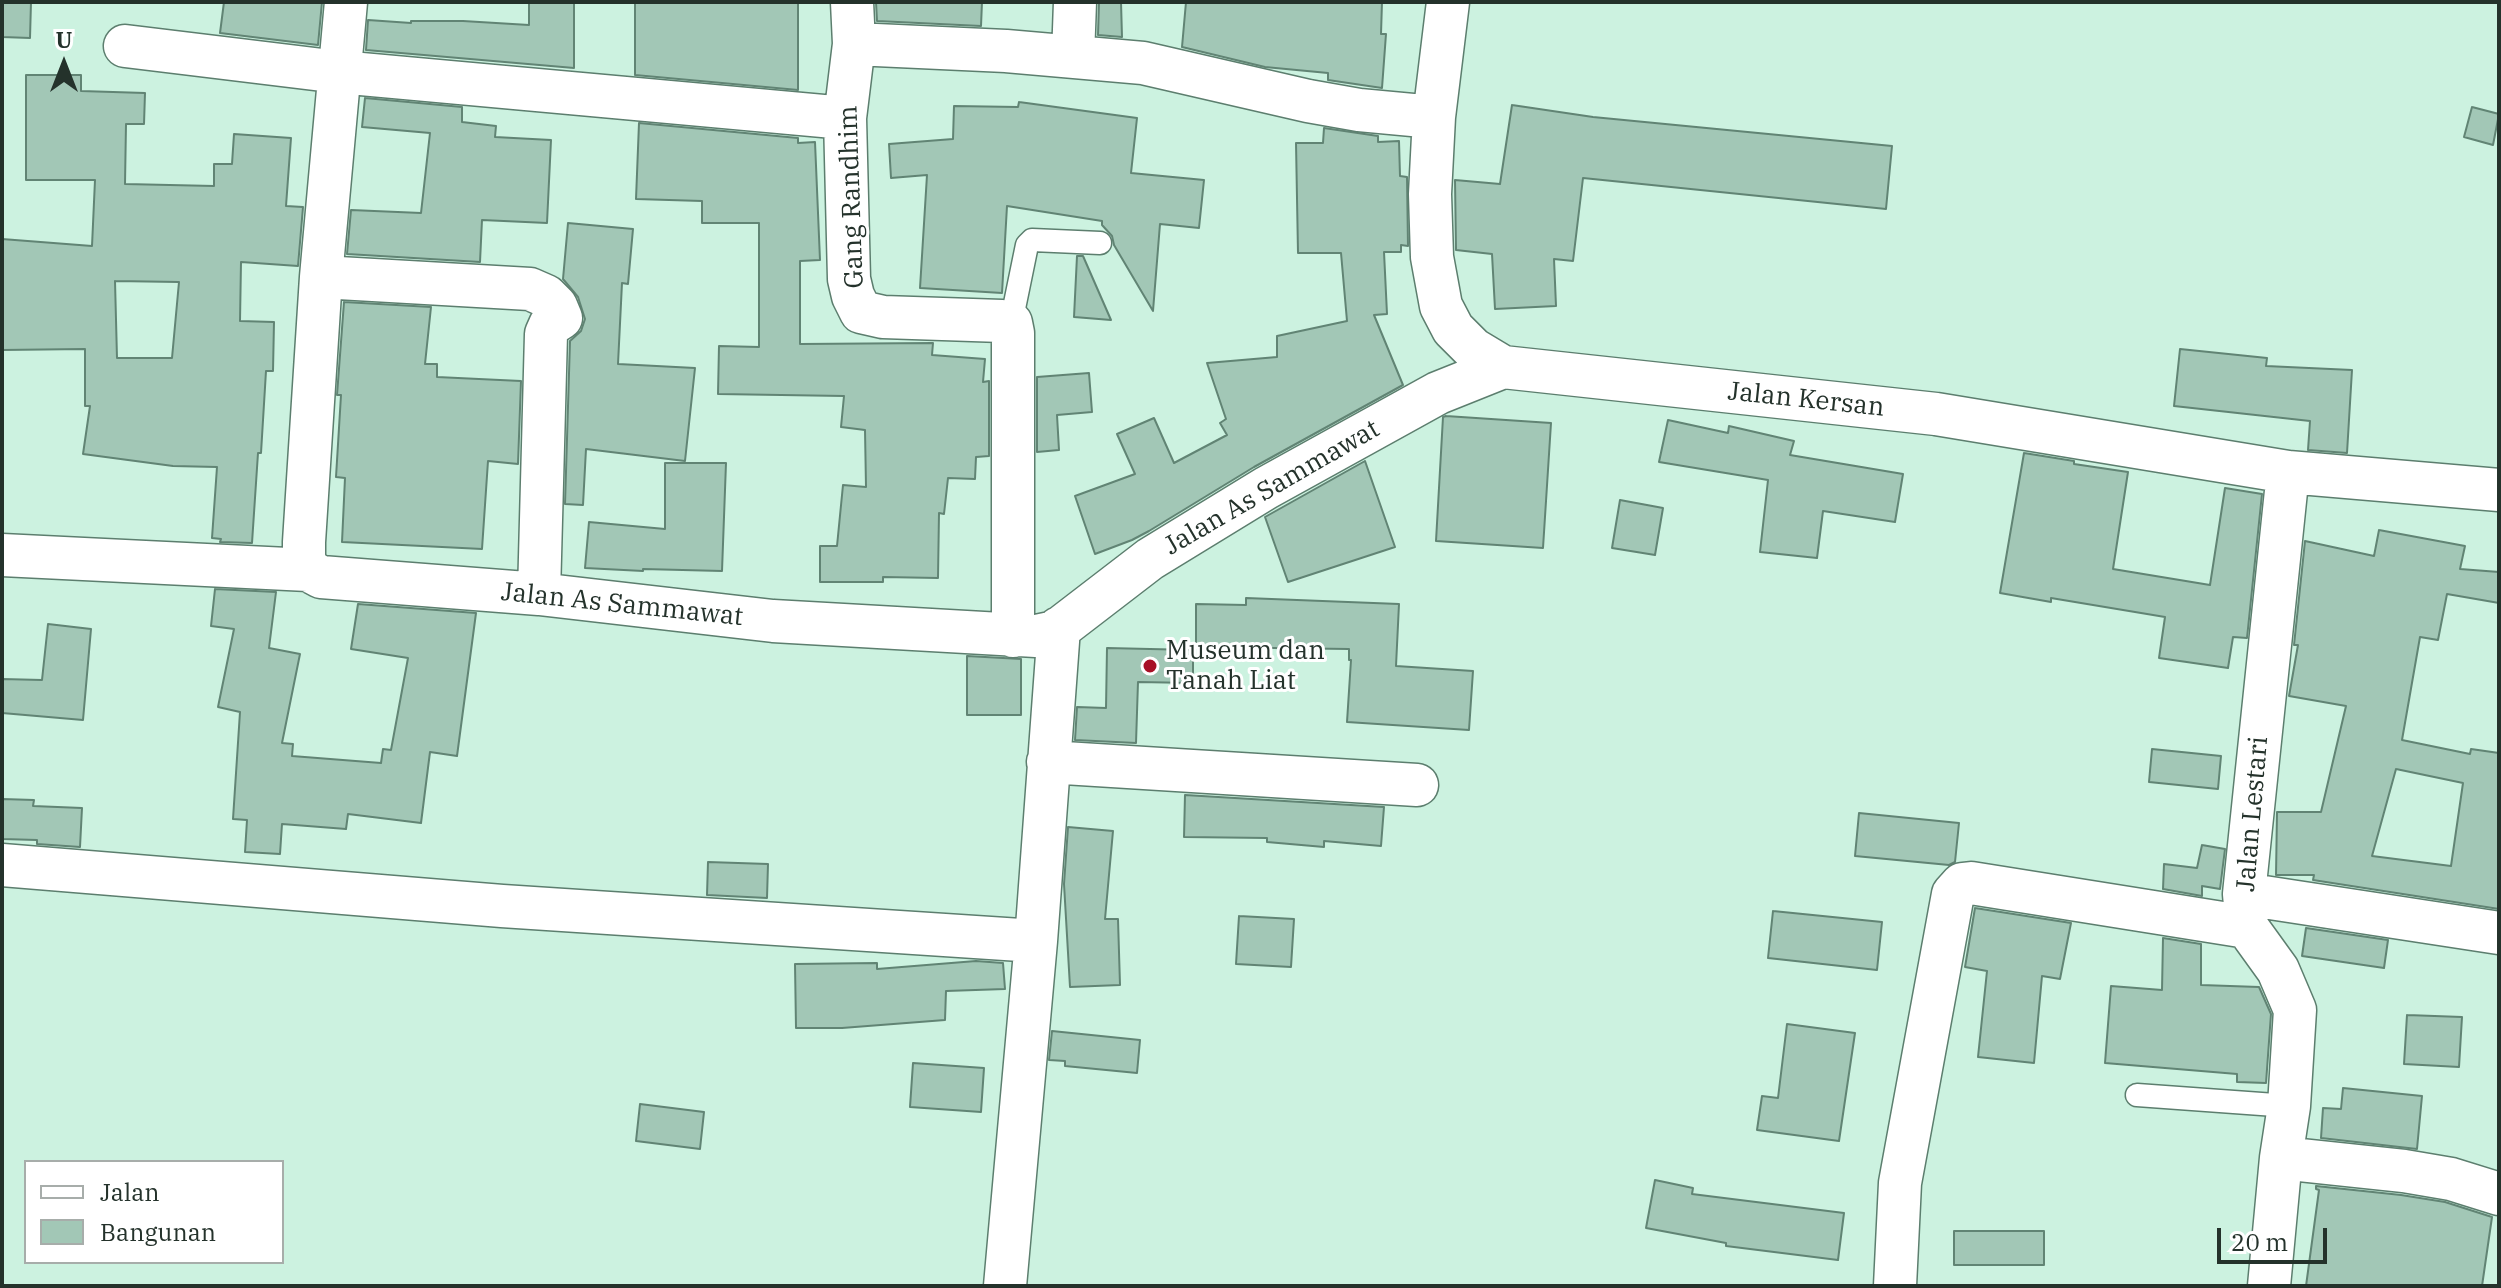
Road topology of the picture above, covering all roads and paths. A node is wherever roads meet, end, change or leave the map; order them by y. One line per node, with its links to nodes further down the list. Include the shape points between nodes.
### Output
1 (346, 2): 8 (street)
2 (852, 2): 5 (street, Gang Randhim)
3 (1075, 2): 7 (street)
4 (1448, 2): 9 (street, Jalan Kersan)
5 (854, 44): 7 (street); 10 (street, Gang Randhim)
6 (125, 46): 8 (street)
7 (1073, 57): 9 (street, via 1143,63 1308,101)
8 (339, 72): 10 (street); 12 (street)
9 (1434, 117): 14 (street, Jalan Kersan, via 1432,257 1441,306)
10 (845, 118): 13 (street, Gang Randhim, via 849,279 861,312)
11 (1100, 243): 13 (lane, via 1032,240 1023,251)
12 (321, 277): 20 (street, via 304,542); 21 (street, via 530,289 556,306 561,318 546,334)
13 (1011, 323): 23 (street)
14 (1453, 329): 15 (street, Jalan Kersan); 16 (street)
15 (1503, 367): 16 (street, Jalan As Sammawat); 17 (street, Jalan Kersan, via 1936,414)
16 (1438, 393): 22 (street, Jalan As Sammawat, via 1215,517)
17 (2288, 472): 18 (street, Jalan Kersan); 27 (street, Jalan Lestari)
18 (2499, 490)
19 (2, 555): 20 (street, Jalan As Sammawat)
20 (308, 570): 21 (street, Jalan As Sammawat, via 321,577)
21 (539, 594): 23 (street, Jalan As Sammawat, via 773,621)
22 (1059, 628): 23 (street, Jalan As Sammawat); 24 (street)
23 (1013, 636)
24 (1048, 762): 25 (street); 29 (street)
25 (1417, 785)
26 (2, 865): 29 (street, via 502,906)
27 (2245, 910): 28 (street); 31 (street, Jalan Lestari, via 2295,1010); 35 (street, via 1962,884 1953,894 1900,1183)
28 (2499, 933)
29 (1036, 941): 34 (street)
30 (2137, 1095): 31 (lane)
31 (2289, 1106): 32 (street, Jalan Lestari)
32 (2281, 1158): 33 (street, via 2404,1171); 36 (street, Jalan Lestari)
33 (2499, 1194)
34 (1005, 1286)
35 (1895, 1286)
36 (2269, 1286)

